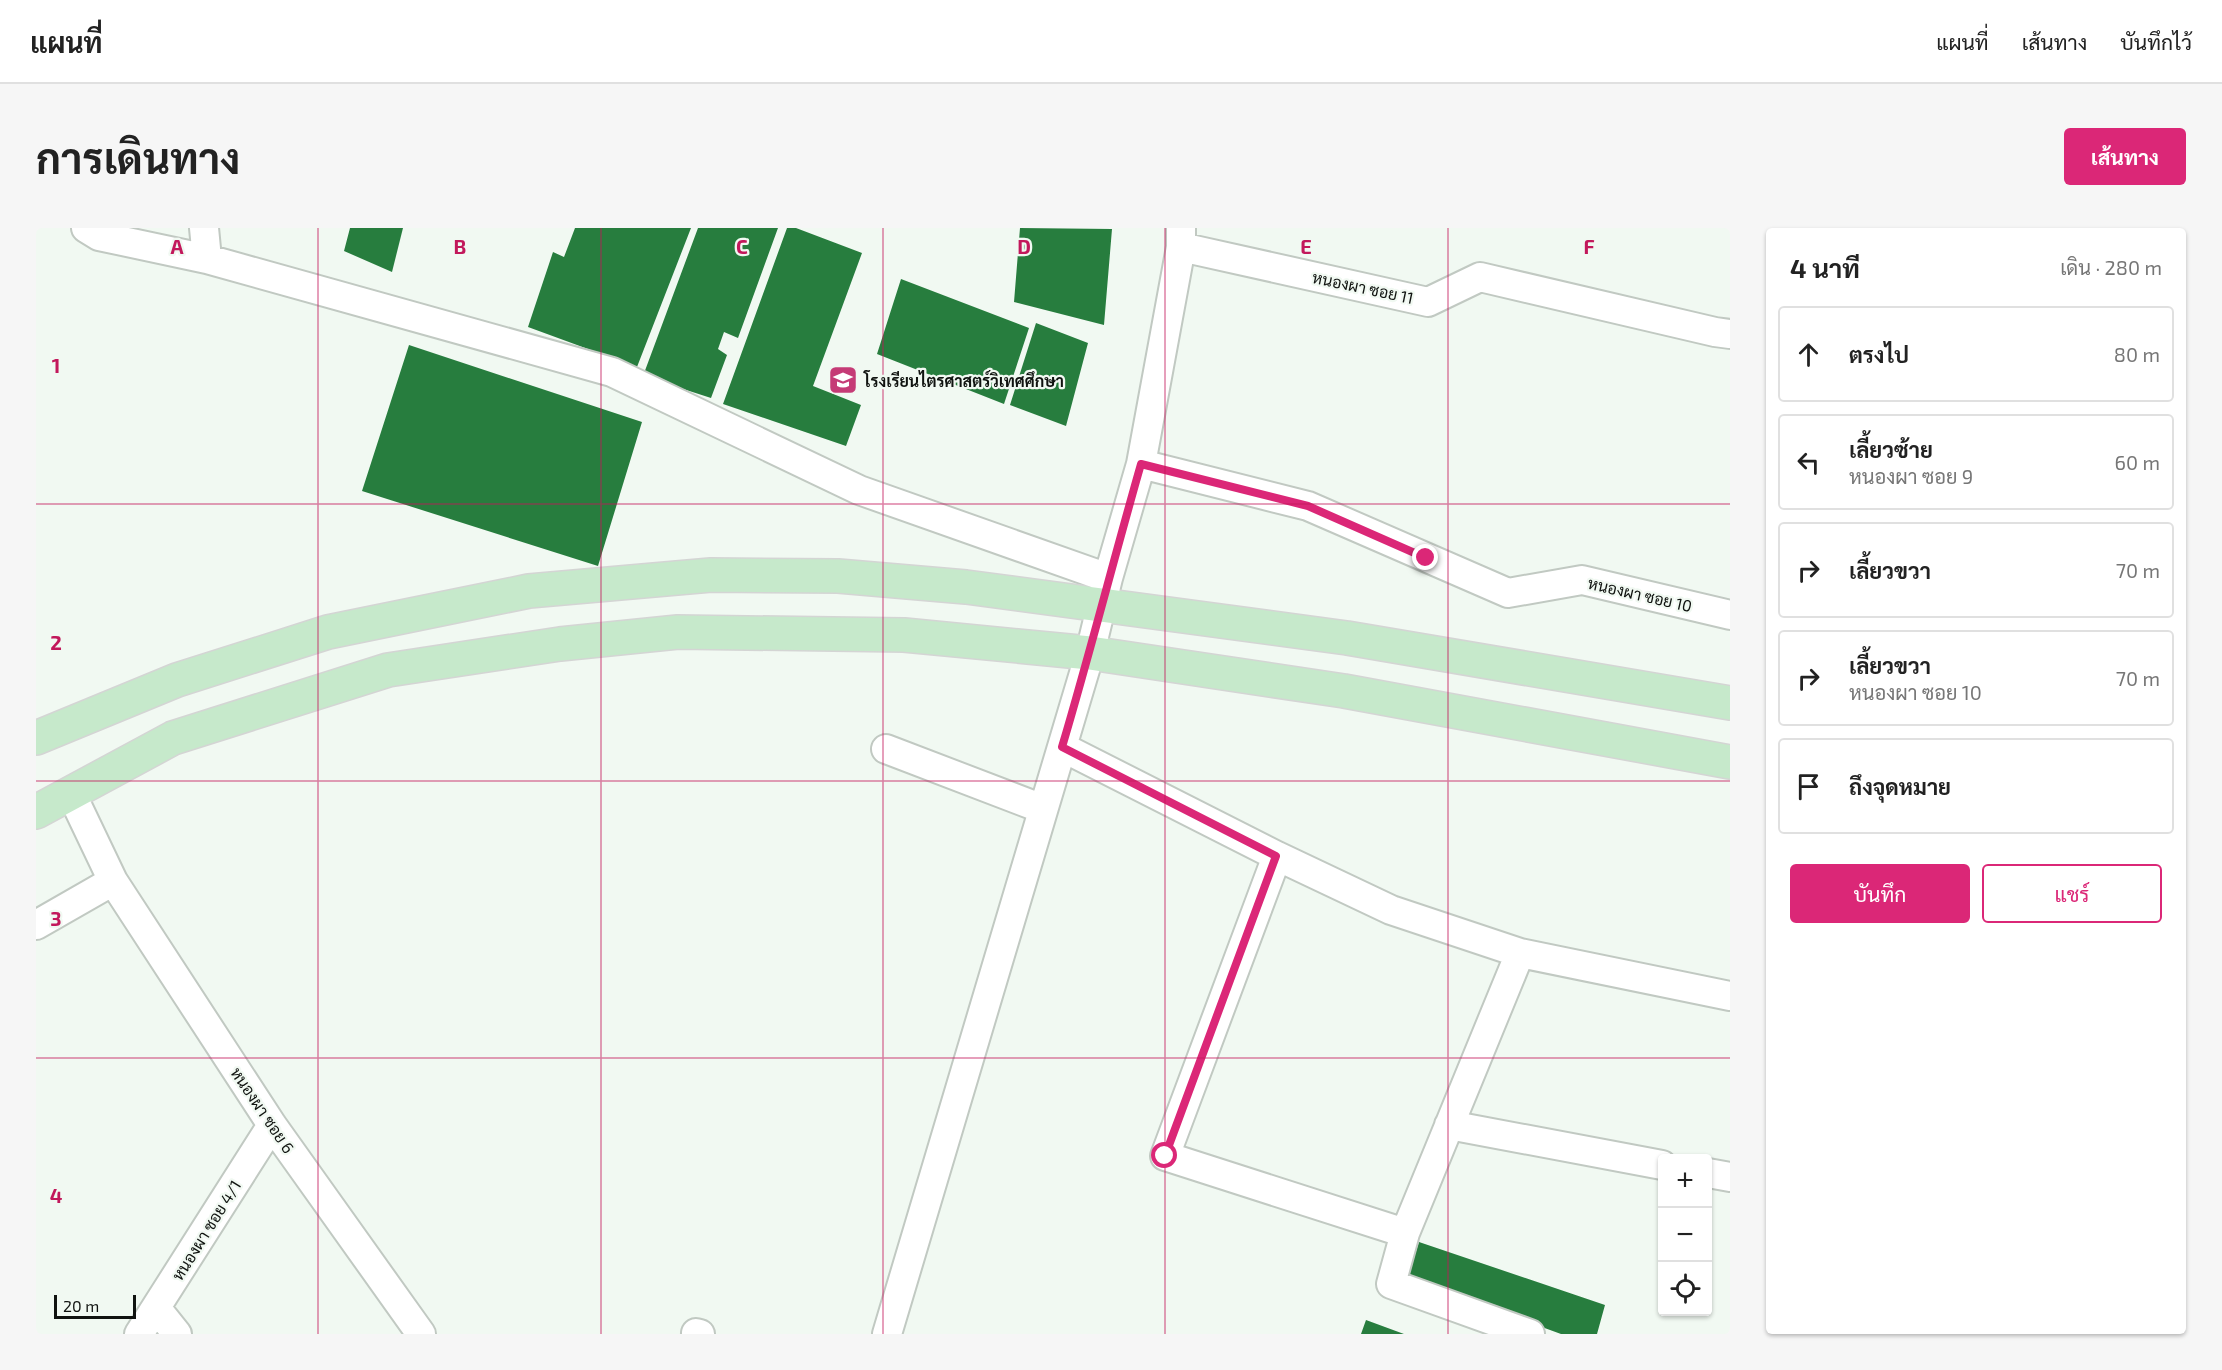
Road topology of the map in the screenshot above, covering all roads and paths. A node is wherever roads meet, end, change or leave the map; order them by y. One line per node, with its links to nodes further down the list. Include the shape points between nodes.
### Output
1 (86, 228): 4 (street, via 99,236)
2 (204, 228): 4 (street)
3 (1181, 238): 5 (street, หนองผา ซอย 11, via 1428,302 1479,277); 6 (street)
4 (207, 259): 7 (street, via 612,372 859,490)
5 (1723, 333)
6 (1141, 464): 7 (street); 8 (street, หนองผา ซอย 10, via 1308,506 1508,593 1582,580)
7 (1105, 592): 9 (street); 10 (main road); 11 (main road, via 838,576 711,574 529,591 328,632 177,680)
8 (1730, 615)
9 (1090, 653): 12 (street); 14 (main road, via 1344,691); 15 (main road, via 904,635 678,632 560,644 388,670 173,738)
10 (1730, 703)
11 (36, 738)
12 (1062, 747): 16 (street); 18 (street)
13 (886, 749): 16 (street)
14 (1730, 762)
15 (71, 793): 17 (main road); 19 (street, หนองผา ซอย 6)
16 (1043, 809): 33 (street)
17 (36, 812)
18 (1276, 856): 21 (street, via 1391,910); 28 (street, via 1165,1156)
19 (113, 881): 20 (street); 23 (street, หนองผา ซอย 6)
20 (36, 925)
21 (1520, 952): 22 (street); 24 (street)
22 (1730, 996)
23 (272, 1125): 29 (street, หนองผา ซอย 4/1); 32 (street, หนองผา ซอย 6)
24 (1449, 1125): 25 (street); 28 (street)
25 (1658, 1164)
26 (1712, 1174): 27 (street)
27 (1730, 1177)
28 (1405, 1233): 34 (street, via 1390,1284)
29 (157, 1309): 30 (street, หนองผา ซอย 4/1); 31 (street)
30 (139, 1334)
31 (177, 1334)
32 (421, 1334)
33 (887, 1334)
34 (1530, 1334)

